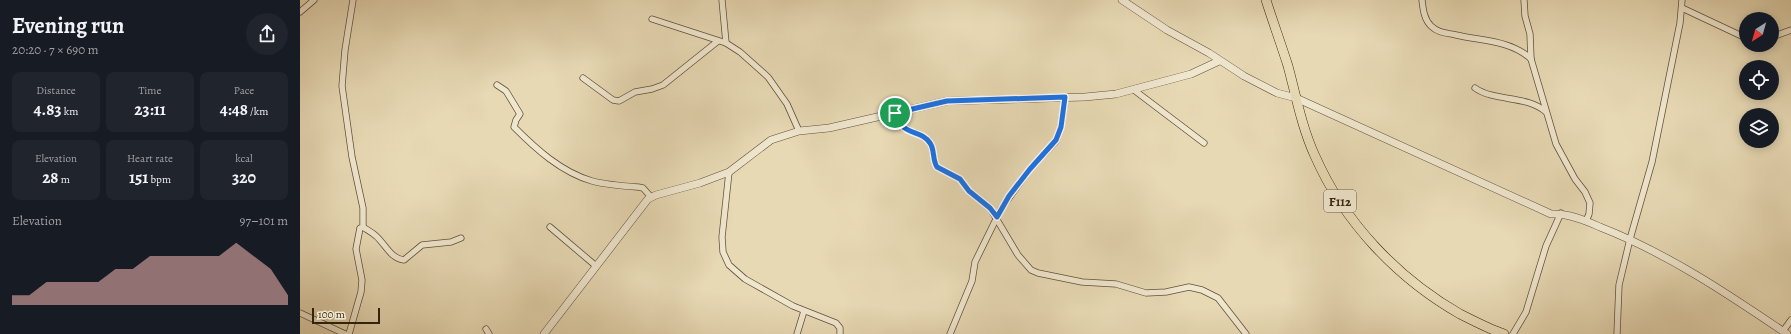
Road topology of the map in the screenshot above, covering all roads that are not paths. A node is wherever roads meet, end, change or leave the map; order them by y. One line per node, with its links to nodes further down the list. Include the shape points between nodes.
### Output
1 (314, 0): 10 (street)
2 (353, 0): 34 (street, via 342,86 352,157 363,208)
3 (722, 0): 16 (street)
4 (1122, 0): 18 (street)
5 (1266, 0): 24 (main road, F112)
6 (1422, 0): 17 (street, via 1426,20 1434,28 1465,38 1493,41 1520,51)
7 (1524, 0): 17 (street)
8 (1682, 0): 9 (street)
9 (1682, 8): 14 (street); 37 (street, via 1652,162)
10 (300, 12)
11 (652, 19): 15 (street)
12 (1791, 30): 13 (street)
13 (1779, 34)
14 (1739, 35)
15 (718, 41): 16 (street); 19 (street, via 663,85 635,92 619,101 613,100)
16 (726, 43): 27 (street, via 768,77 787,104)
17 (1531, 59): 25 (street)
18 (1219, 60): 22 (street, via 1191,74); 24 (street, via 1268,89)
19 (583, 78)
20 (497, 85): 30 (street, via 506,91 520,114 514,126 546,156 580,177 607,184 643,188)
21 (1475, 88): 25 (street, via 1484,94 1535,105)
22 (1134, 90): 23 (street, via 1100,96); 28 (street)
23 (1065, 97): 26 (street, via 947,101); 32 (street, via 1056,140 1009,196)
24 (1296, 98): 31 (street, via 1551,214); 42 (main road, F112, via 1323,172 1345,210 1360,229 1393,265 1427,293)
25 (1546, 112): 33 (street, via 1559,151 1590,203)
26 (895, 113): 27 (street, via 829,128); 32 (street, via 902,126 927,139 937,167 960,179)
27 (799, 131): 29 (street, via 771,140)
28 (1204, 143)
29 (729, 172): 30 (street); 39 (street, via 722,237 723,252 729,265 745,279)
30 (651, 197): 38 (street)
31 (1561, 213): 33 (street); 52 (street, via 1544,252 1526,312)
32 (997, 217): 49 (street, via 975,262 972,281); 50 (street, via 1025,265 1038,273 1082,282 1116,284 1146,293 1189,287 1202,290 1218,298)
33 (1586, 221): 37 (street)
34 (363, 227): 36 (street, via 376,236 390,254 404,260 422,245); 45 (street, via 360,228 356,249 362,280 361,292)
35 (550, 227): 38 (street)
36 (461, 238)
37 (1630, 238): 43 (street, via 1701,278); 53 (street, via 1620,285)
38 (596, 266): 46 (street)
39 (804, 311): 47 (street); 48 (street, via 836,323 840,328)
40 (300, 313): 44 (street)
41 (1791, 320): 43 (street)
42 (1492, 332): 51 (main road, F112)
43 (1785, 333)
44 (345, 334)
45 (349, 334)
46 (544, 334)
47 (797, 334)
48 (840, 334)
49 (950, 334)
50 (1246, 334)
51 (1504, 334)
52 (1512, 334)
53 (1617, 334)

